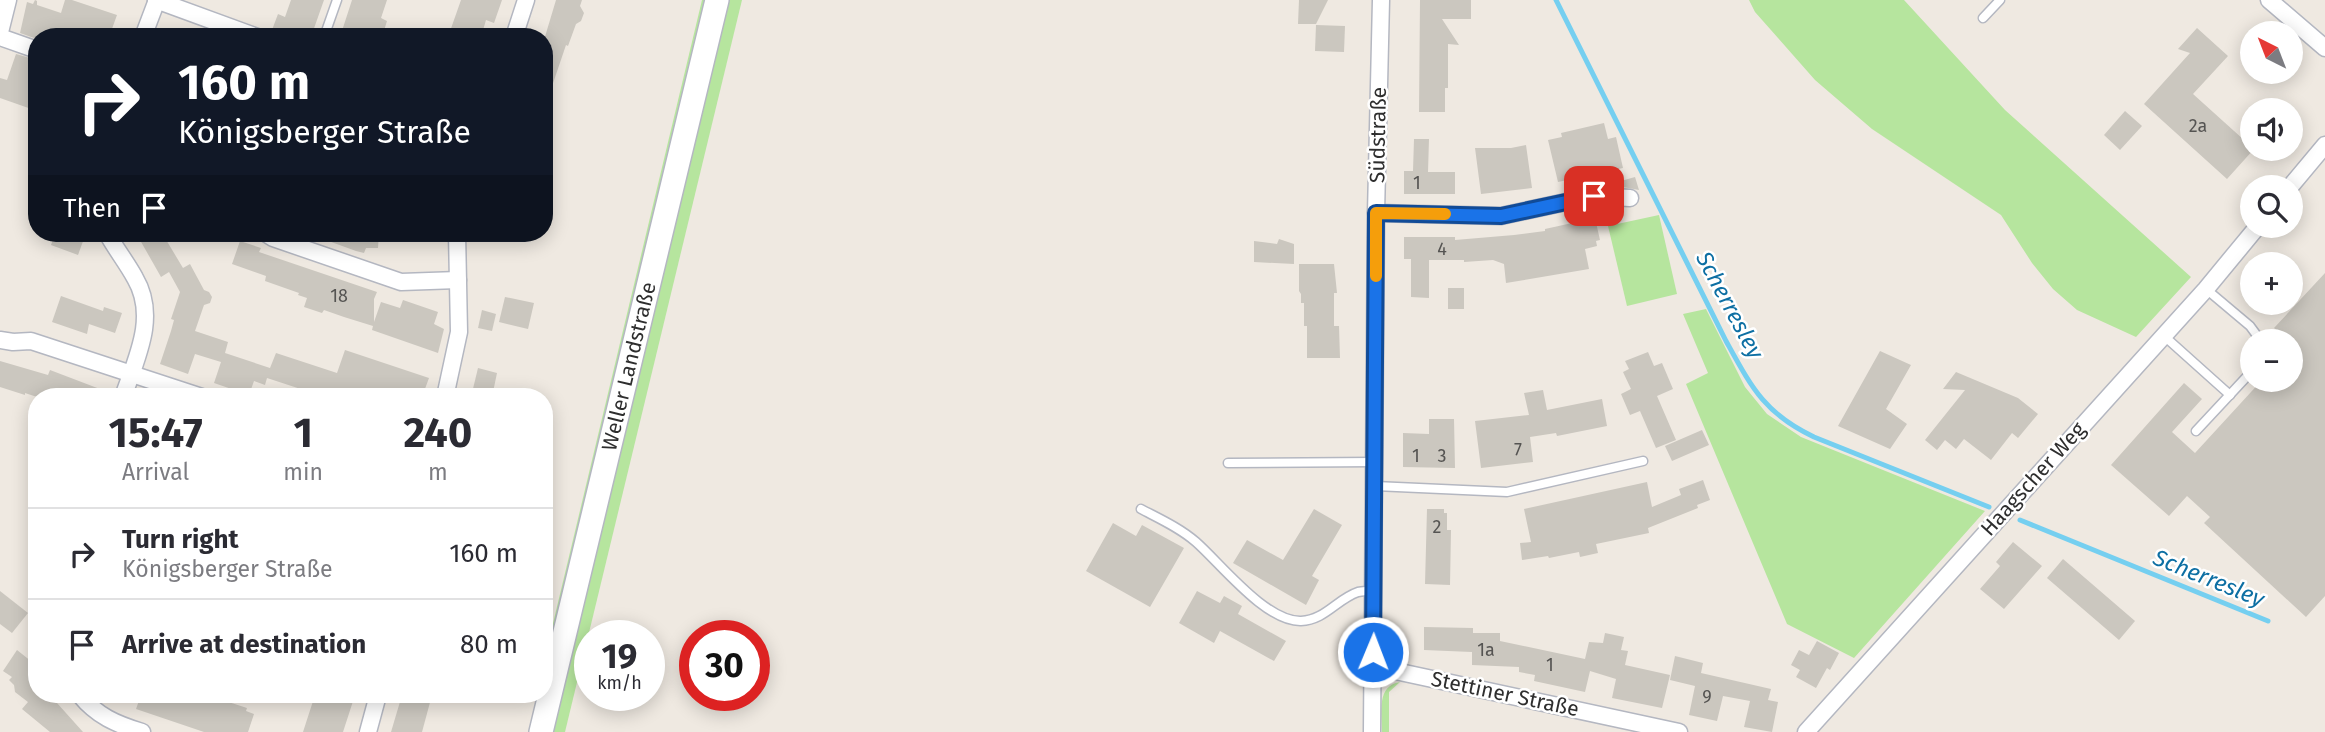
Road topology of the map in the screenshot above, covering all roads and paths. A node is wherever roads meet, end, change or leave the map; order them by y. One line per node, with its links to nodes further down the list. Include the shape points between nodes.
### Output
1 (8, 0): 14 (street)
2 (157, 0): 10 (street); 11 (street)
3 (337, 0): 12 (lane)
4 (526, 0): 13 (street)
5 (717, 0): 44 (main road, Weller Landstraße)
6 (1381, 0): 20 (street, Südstraße)
7 (2000, 0): 9 (lane)
8 (2269, 0): 16 (street)
9 (1983, 18)
10 (146, 28)
11 (233, 28)
12 (327, 28)
13 (517, 28)
14 (0, 35): 15 (street)
15 (28, 46)
16 (2325, 48)
17 (2325, 145): 18 (street)
18 (2300, 175)
19 (1630, 198): 20 (street, via 1594,196 1501,216)
20 (1376, 213): 38 (street, Südstraße)
21 (2248, 238): 26 (street, Haagscher Weg)
22 (113, 242): 30 (street, via 137,281 146,307 145,333)
23 (285, 242): 25 (street, via 401,282)
24 (457, 242): 25 (street)
25 (458, 280): 34 (street, via 459,332)
26 (2206, 289): 27 (lane); 28 (street, Haagscher Weg)
27 (2252, 329)
28 (2163, 335): 35 (lane); 53 (street, Haagscher Weg)
29 (0, 340): 30 (street, via 31,341)
30 (132, 373): 32 (street); 33 (street)
31 (2240, 384): 35 (lane)
32 (126, 388)
33 (176, 388)
34 (447, 388)
35 (2230, 395): 36 (lane)
36 (2196, 431)
37 (1643, 461): 40 (lane, via 1507,492)
38 (1376, 462): 39 (lane); 40 (street, Südstraße)
39 (1228, 463)
40 (1375, 486): 42 (street, Südstraße)
41 (1141, 509): 42 (lane, via 1175,526 1232,580 1290,620 1317,618 1358,592)
42 (1374, 590): 43 (street, Südstraße)
43 (1372, 666): 51 (street, Südstraße); 52 (street, Stettiner Straße)
44 (553, 682)
45 (86, 703): 48 (street, via 113,722)
46 (377, 703): 49 (street)
47 (548, 703): 50 (main road, Weller Landstraße)
48 (142, 732)
49 (368, 732)
50 (541, 732)
51 (1372, 732)
52 (1679, 732)
53 (1806, 732)

